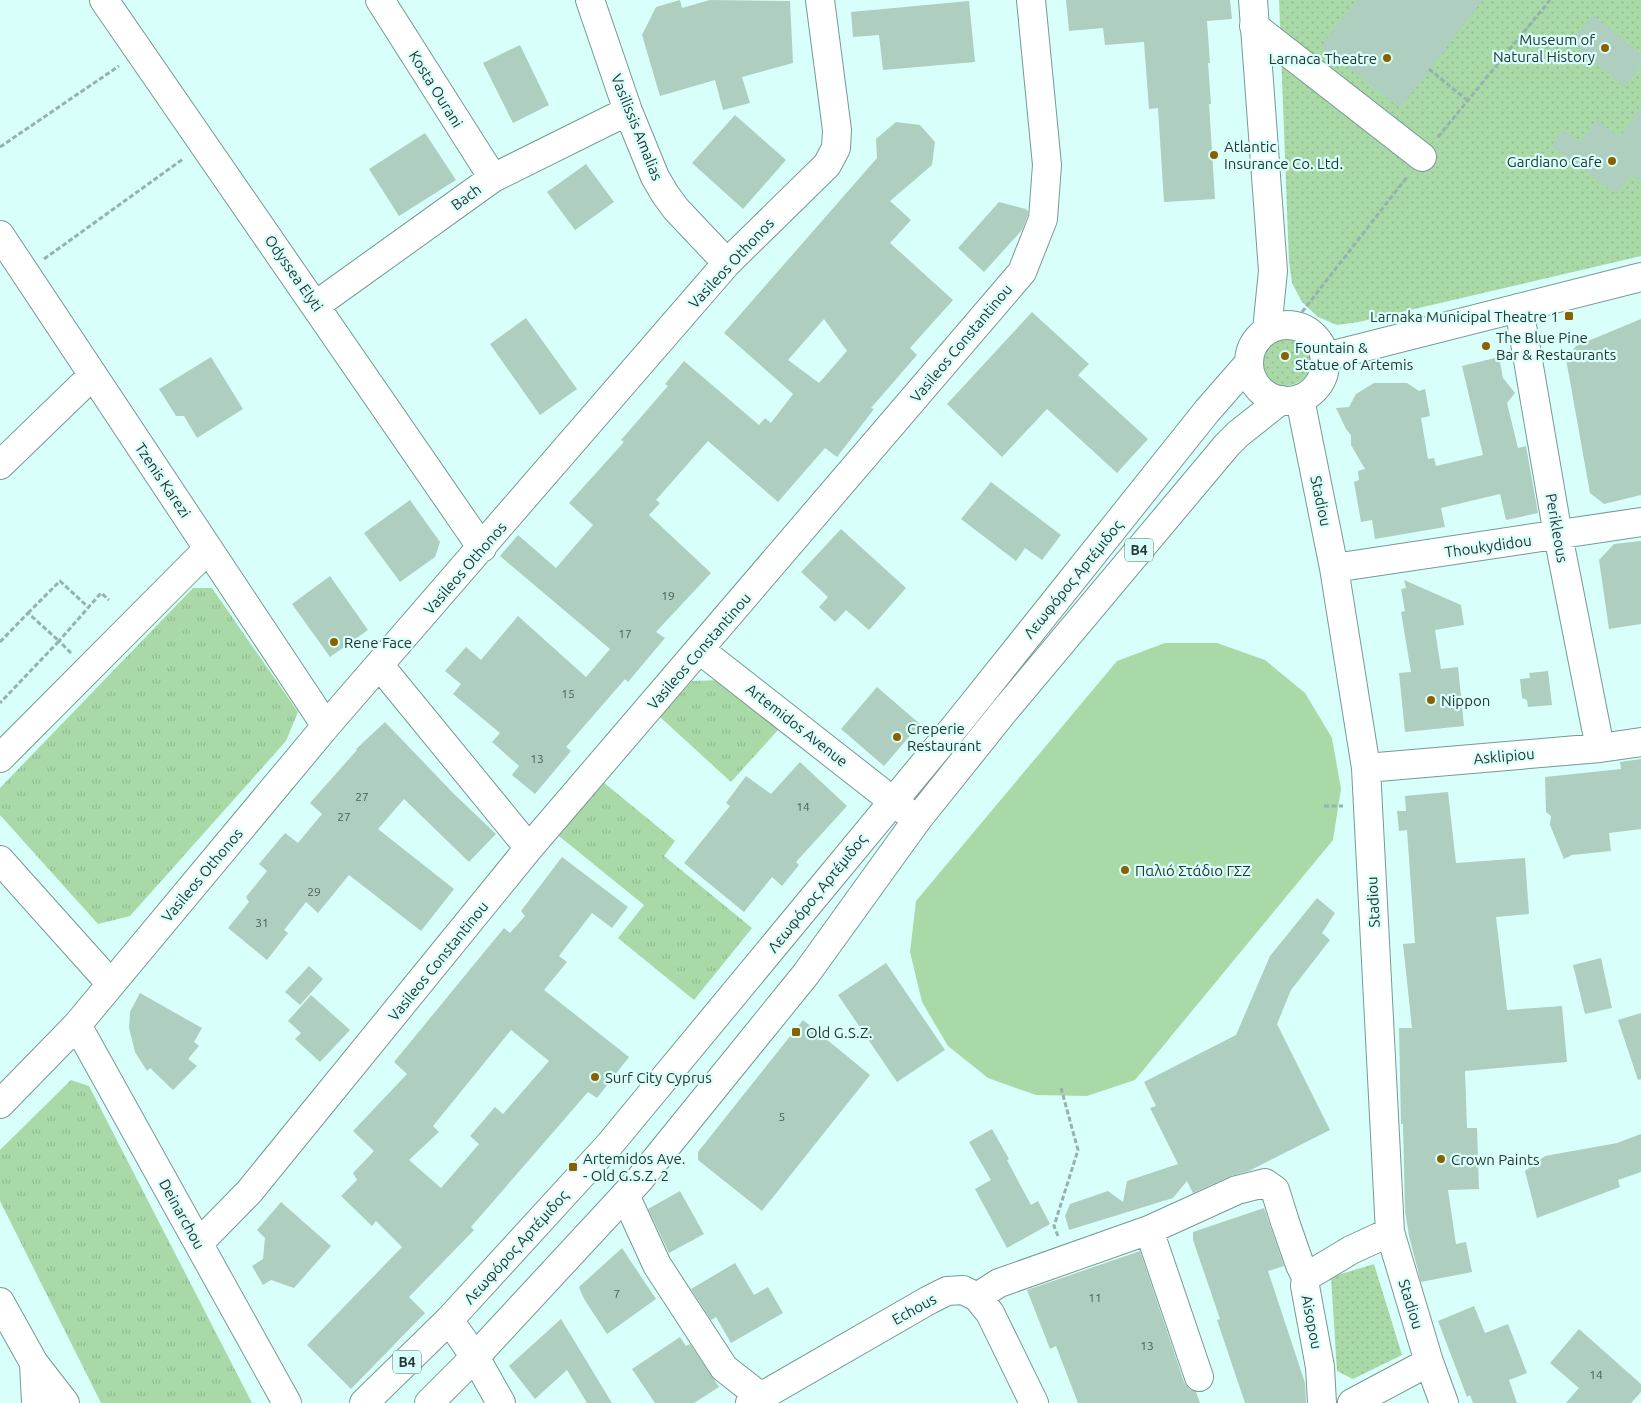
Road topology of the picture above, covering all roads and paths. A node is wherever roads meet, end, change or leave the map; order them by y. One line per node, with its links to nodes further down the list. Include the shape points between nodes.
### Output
1 (104, 0): 7 (street, Odyssea Elyti)
2 (380, 0): 14 (street, Kosta Ourani)
3 (820, 0): 16 (street, Vasileos Othonos, via 837,130 836,148 827,164)
4 (1032, 0): 37 (street, Vasileos Constantinou, via 1047,165 1043,219 1022,272)
5 (594, 1): 10 (street, Vasilissis Amalias)
6 (1253, 13): 13 (street); 21 (street)
7 (140, 51): 11 (street, Odyssea Elyti); 12 (path)
8 (1429, 69): 9 (path)
9 (1468, 101)
10 (628, 111): 14 (street, Bach); 16 (street, Vasilissis Amalias, via 664,194)
11 (204, 144): 17 (path); 19 (street, Odyssea Elyti)
12 (0, 146)
13 (1422, 157)
14 (493, 178): 19 (street, Bach)
15 (0, 235): 17 (street, Tzenis Karezi)
16 (727, 264): 29 (street, Vasileos Othonos)
17 (25, 273): 24 (street, Tzenis Karezi)
18 (1641, 277): 20 (street)
19 (316, 305): 29 (street, Odyssea Elyti)
20 (1519, 308): 22 (street); 28 (street, Perikleous)
21 (1280, 327): 22 (street, via 1304,328 1314,335); 23 (street, B4, via 1258,339)
22 (1325, 357): 25 (street, B4, via 1326,367 1317,387 1310,394)
23 (1249, 363): 25 (street, via 1255,383 1262,392 1271,398); 46 (street, Λεωφόρος Αρτέμιδος / B4)
24 (94, 375): 26 (street); 30 (street, Tzenis Karezi)
25 (1291, 400): 31 (street, Stadiou); 47 (street, Λεωφόρος Αρτέμιδος / B4, via 1238,434 1227,445)
26 (0, 465)
27 (1641, 522): 28 (street, Thoukydidou)
28 (1558, 535): 31 (street, Thoukydidou); 43 (street, Perikleous)
29 (482, 548): 39 (street, Vasileos Othonos)
30 (208, 549): 41 (street, Tzenis Karezi); 44 (street)
31 (1334, 568): 45 (street, Stadiou)
32 (108, 600): 33 (path, via 101,593)
33 (89, 608): 34 (path, via 60,580); 36 (path)
34 (28, 613): 35 (path); 36 (path)
35 (0, 642)
36 (58, 642): 38 (path); 40 (path)
37 (700, 650): 46 (street, Artemidos Avenue); 48 (street, Vasileos Constantinou)
38 (76, 659)
39 (380, 666): 41 (street, Vasileos Othonos); 48 (street)
40 (0, 703)
41 (326, 726): 50 (street, Vasileos Othonos)
42 (1641, 742): 43 (street, Asklipiou)
43 (1600, 748): 45 (street, Asklipiou)
44 (0, 758)
45 (1366, 768): 56 (street, Stadiou)
46 (893, 801): 47 (street, Artemidos Avenue); 62 (street, Λεωφόρος Αρτέμιδος / B4, via 610,1144)
47 (917, 820): 54 (street, Λεωφόρος Αρτέμιδος / B4, via 806,974)
48 (529, 848): 57 (street, Vasileos Constantinou, via 250,1192)
49 (0, 860): 50 (street)
50 (111, 984): 51 (street, Vasileos Othonos)
51 (77, 1025): 53 (street, Vasileos Othonos); 57 (street, Deinarchou)
52 (1061, 1088): 58 (path, via 1078,1150 1054,1226)
53 (0, 1104)
54 (625, 1195): 63 (street, Λεωφόρος Αρτέμιδος / B4); 67 (street, via 657,1265 724,1368)
55 (1149, 1230): 59 (street, via 1236,1190 1265,1183 1275,1190); 60 (street, via 999,1283); 66 (street)
56 (1390, 1232): 59 (street, Aisopou, via 1351,1250); 64 (street, Stadiou)
57 (199, 1243): 70 (street, Deinarchou)
58 (1061, 1244)
59 (1306, 1277): 75 (street, Aisopou, via 1320,1367)
60 (976, 1297): 67 (street, Echous, via 963,1290 947,1291); 74 (street, via 990,1313)
61 (0, 1302): 65 (street)
62 (450, 1320): 63 (street); 71 (street, Λεωφόρος Αρτέμιδος / B4)
63 (475, 1357): 72 (street, Λεωφόρος Αρτέμιδος / B4); 73 (street)
64 (1429, 1362): 76 (street); 77 (street, Stadiou)
65 (34, 1363): 68 (street); 69 (street)
66 (1199, 1377)
67 (755, 1400)
68 (36, 1403)
69 (65, 1403)
70 (287, 1403)
71 (364, 1403)
72 (429, 1403)
73 (501, 1403)
74 (1034, 1403)
75 (1322, 1403)
76 (1352, 1403)
77 (1444, 1403)

